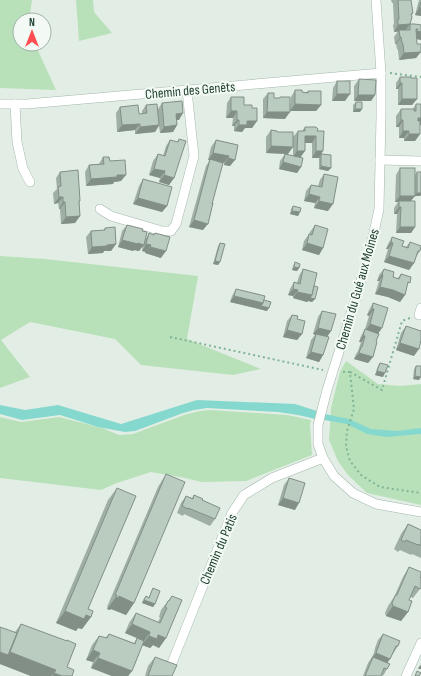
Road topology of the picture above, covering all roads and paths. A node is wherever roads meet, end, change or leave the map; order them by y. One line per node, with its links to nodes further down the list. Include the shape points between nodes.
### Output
1 (376, 0): 2 (street, Chemin du Gué aux Moines)
2 (380, 74): 3 (path); 4 (street, Chemin des Genêts); 7 (street, Chemin du Gué aux Moines)
3 (421, 77)
4 (187, 91): 6 (street, Chemin des Genêts); 10 (street, via 194,156 174,228 171,231 162,231 111,216)
5 (0, 104): 6 (street, Chemin des Genêts)
6 (16, 104): 9 (street, via 17,142 22,169)
7 (380, 160): 8 (street); 13 (street, Chemin du Gué aux Moines, via 379,209 374,237)
8 (421, 160)
9 (30, 182)
10 (100, 209)
11 (420, 311): 14 (path, via 402,321 382,390)
12 (170, 338): 13 (path)
13 (332, 372): 14 (path); 15 (street, Chemin du Gué aux Moines, via 318,425 318,444)
14 (350, 372): 16 (path, via 354,409 347,431 346,446 350,461 361,475 380,487)
15 (323, 458): 17 (street, Chemin du Gué aux Moines, via 334,476 353,493 376,504); 19 (street, Chemin du Patis, via 272,478 244,495 232,513)
16 (421, 493)
17 (421, 512)
18 (421, 643): 20 (street)
19 (172, 663)
20 (406, 676)

